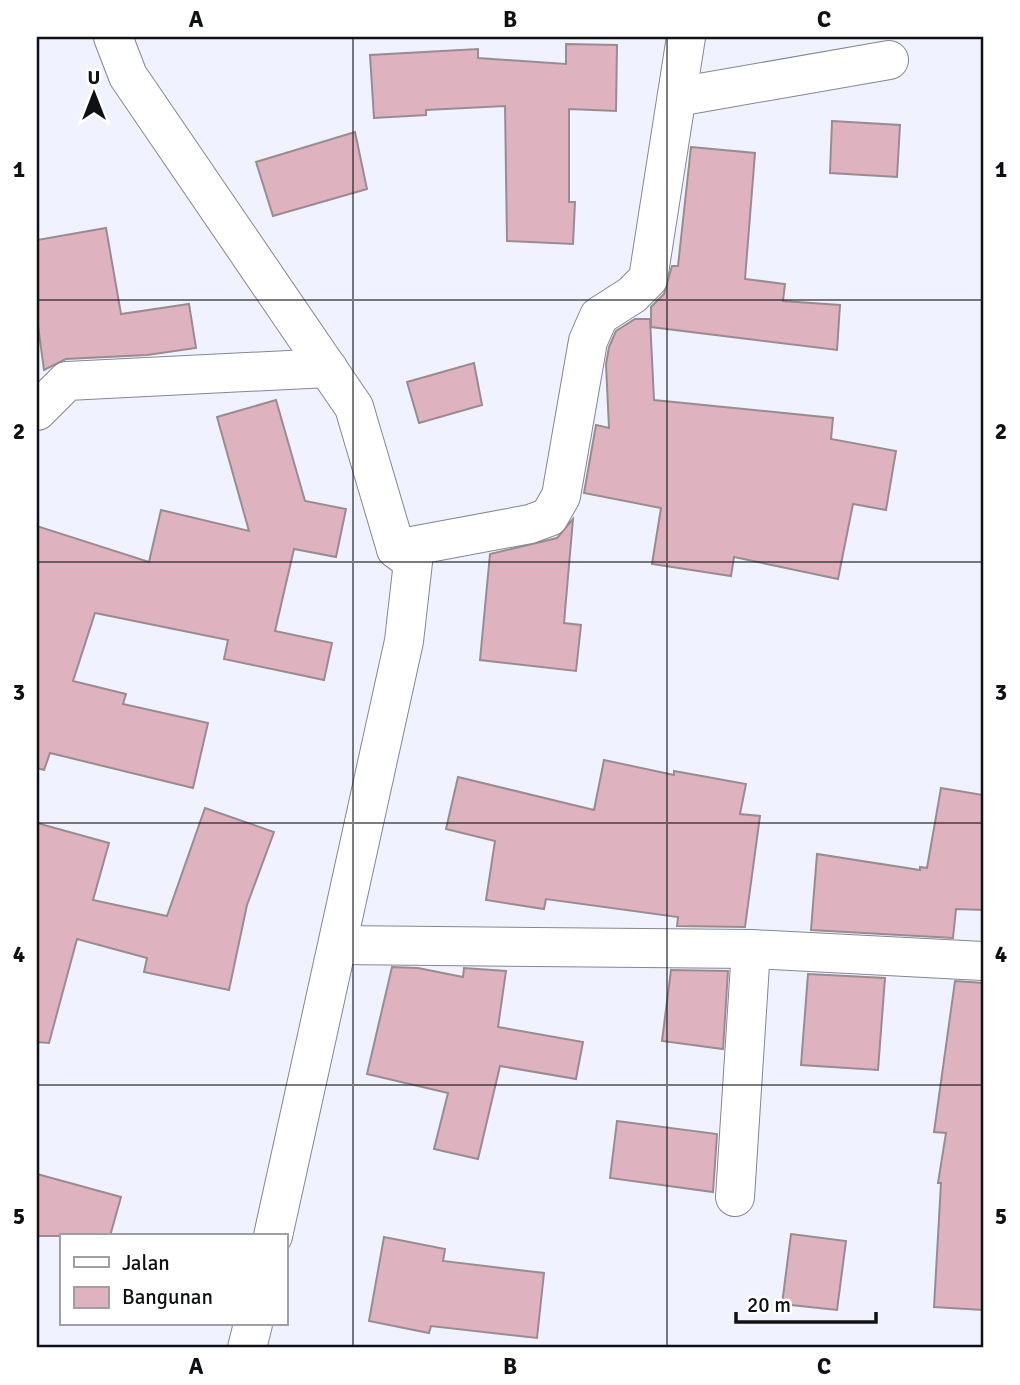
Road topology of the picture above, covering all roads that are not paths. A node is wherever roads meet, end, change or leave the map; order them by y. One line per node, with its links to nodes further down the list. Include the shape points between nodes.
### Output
1 (113, 37): 5 (street, via 128,76)
2 (686, 37): 4 (street)
3 (889, 60): 4 (street)
4 (677, 97): 7 (street, via 648,279 599,316 588,341 561,496 549,517)
5 (328, 368): 6 (street, via 67,381); 7 (street, via 354,407)
6 (37, 411)
7 (396, 549): 8 (street, via 413,562 404,641)
8 (339, 945): 9 (street); 12 (street)
9 (751, 949): 10 (street); 11 (street)
10 (983, 961)
11 (735, 1197)
12 (273, 1234)
13 (252, 1326): 14 (street)
14 (247, 1348)

